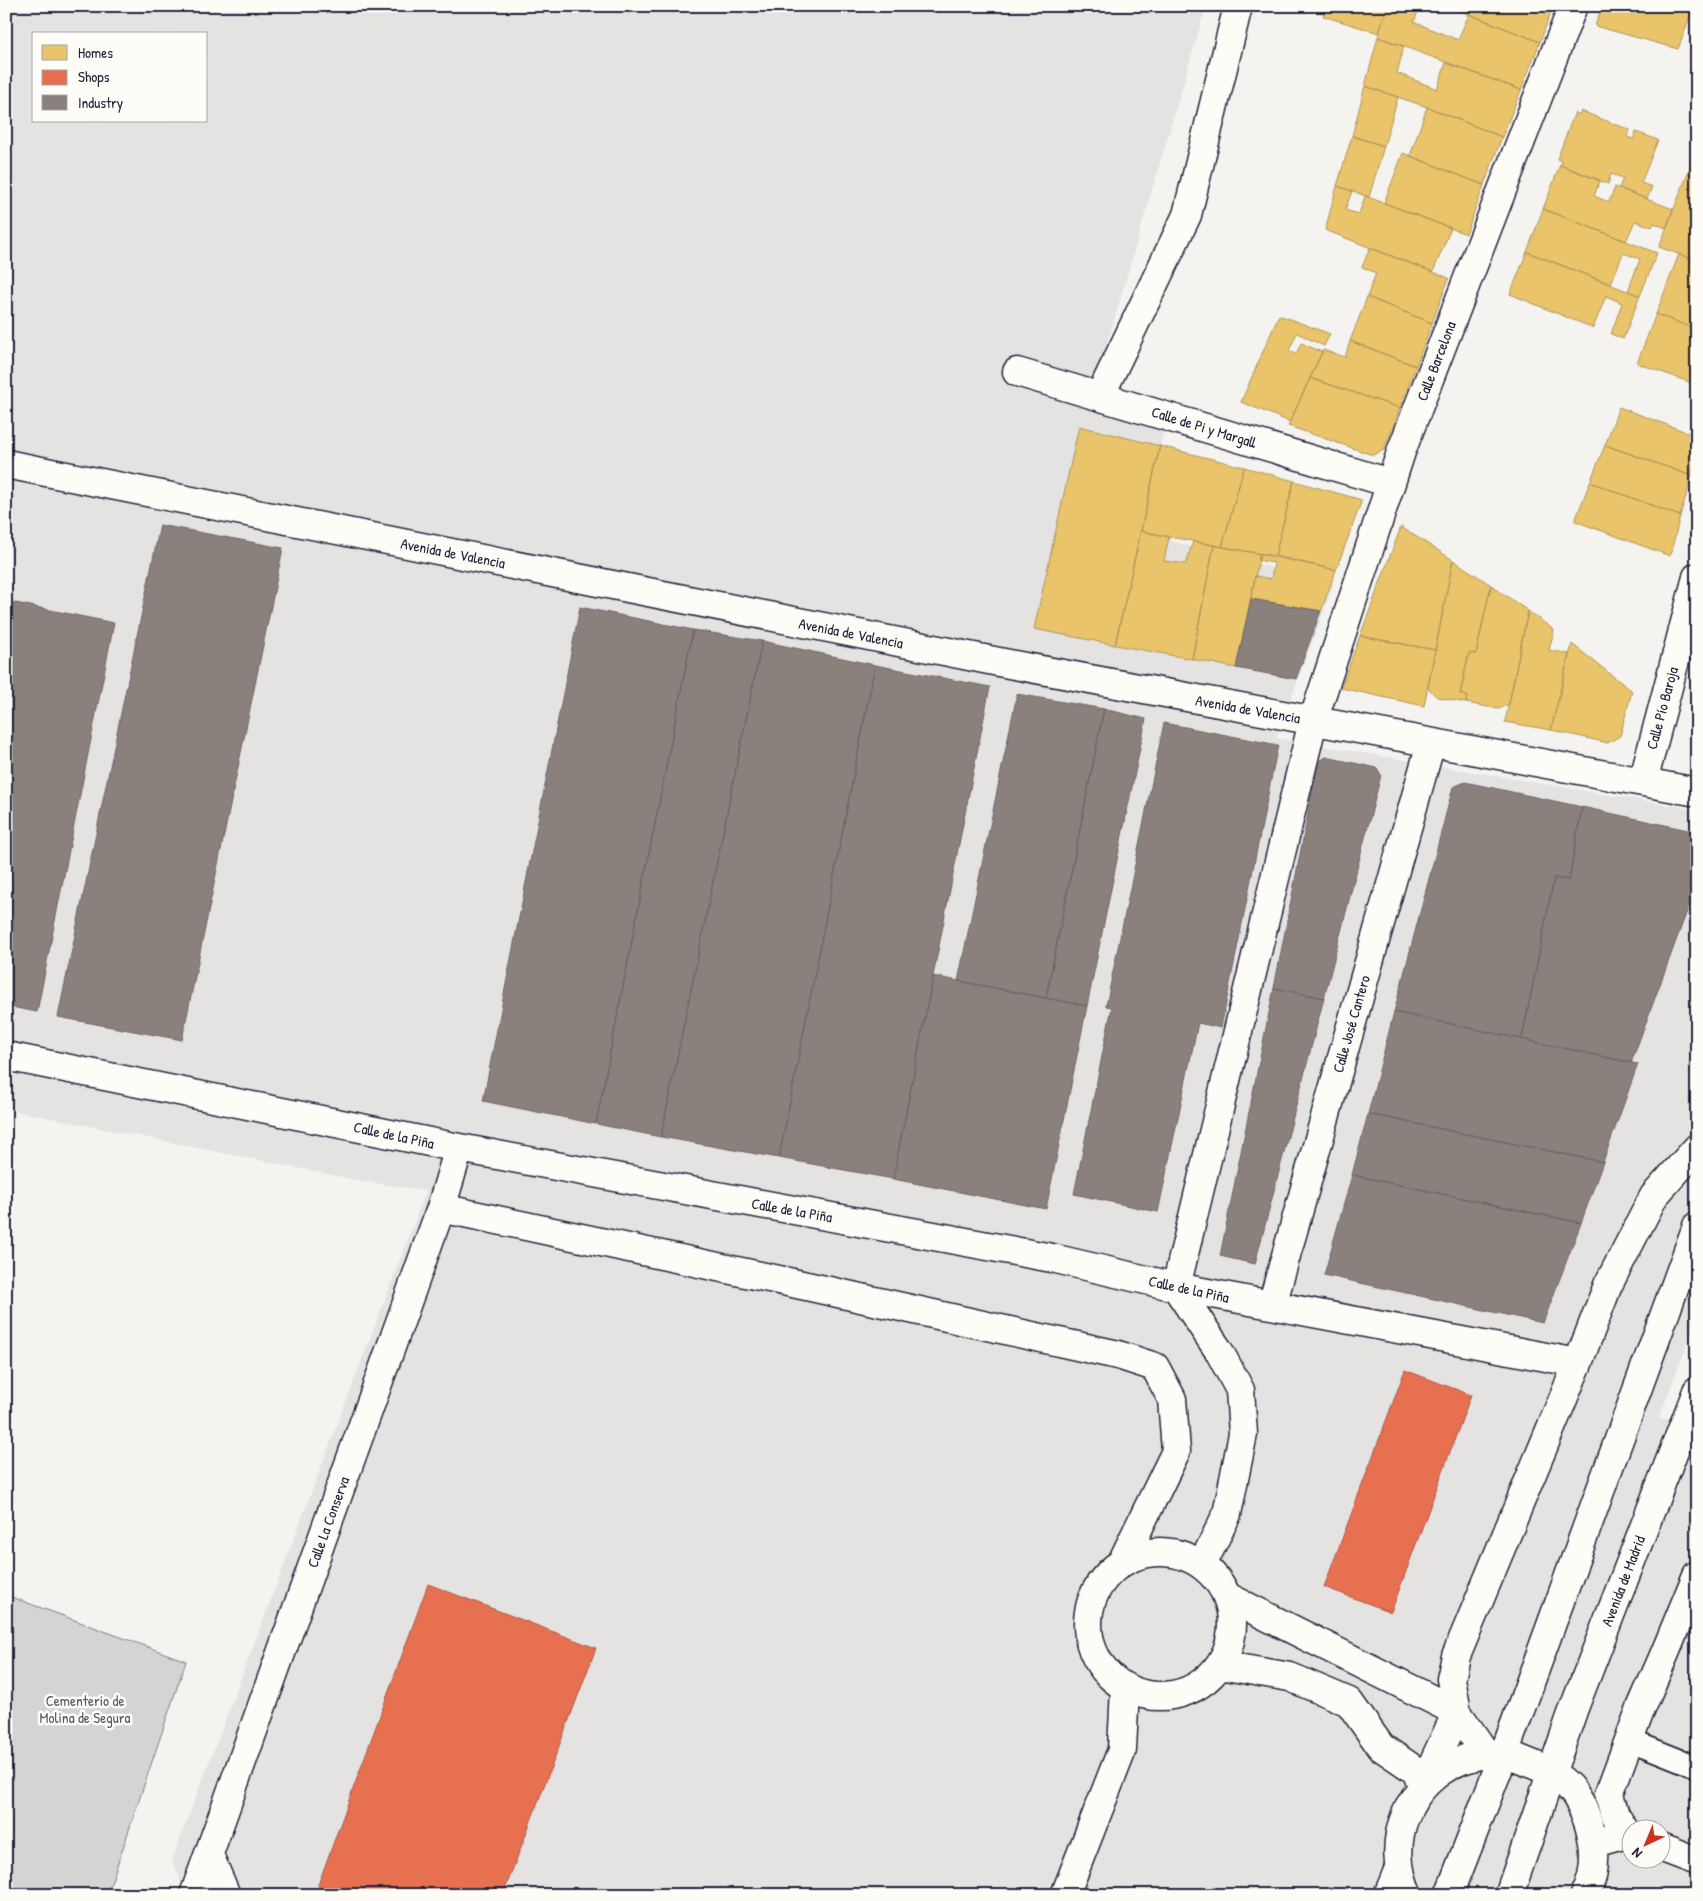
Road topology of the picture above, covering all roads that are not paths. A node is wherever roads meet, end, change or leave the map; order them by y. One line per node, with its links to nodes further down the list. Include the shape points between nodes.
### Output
1 (1238, 6): 4 (street, via 1187,215)
2 (1573, 6): 6 (street, Calle Barcelona)
3 (1017, 372): 4 (street, Calle de Pi y Margall)
4 (1100, 396): 6 (street, Calle de Pi y Margall)
5 (6, 464): 8 (street, Avenida de Valencia, via 994,662)
6 (1390, 483): 8 (street, Calle Barcelona)
7 (1697, 577): 10 (street, Calle Pío Baroja)
8 (1313, 721): 9 (street, Avenida de Valencia); 17 (street, Calle Barcelona)
9 (1431, 743): 10 (street, Avenida de Valencia); 18 (street, Calle José Cantero)
10 (1643, 782): 11 (street, Avenida de Valencia)
11 (1697, 792)
12 (6, 1056): 13 (street, Calle de la Piña)
13 (459, 1148): 15 (street, Calle La Conserva); 17 (street, Calle de la Piña, via 1042,1256)
14 (1697, 1148): 19 (street, via 1654,1196 1608,1285)
15 (442, 1208): 21 (street, via 1118,1355 1155,1366 1172,1399 1176,1451); 37 (street, Calle La Conserva)
16 (1697, 1226): 29 (street)
17 (1176, 1287): 18 (street, Calle de la Piña); 22 (street, via 1219,1351 1240,1390 1243,1434 1227,1514)
18 (1272, 1305): 19 (street, Calle de la Piña)
19 (1578, 1363): 27 (street, via 1456,1656 1451,1678)
20 (1697, 1391): 31 (street, Avenida de Madrid)
21 (1122, 1562): 22 (street, via 1141,1554 1162,1551 1183,1555); 26 (street, via 1099,1586 1091,1601 1087,1626 1092,1651 1105,1672)
22 (1202, 1565): 24 (street, via 1217,1579)
23 (1697, 1575): 28 (street)
24 (1228, 1598): 25 (street, via 1233,1621 1231,1644); 27 (street)
25 (1220, 1665): 26 (street, via 1209,1678 1177,1695 1160,1697); 32 (street, via 1290,1677 1349,1702 1381,1747 1415,1770)
26 (1125, 1688): 42 (street, via 1122,1750)
27 (1457, 1712): 29 (street); 32 (street)
28 (1629, 1740): 30 (lane); 33 (street, via 1609,1794)
29 (1495, 1754): 31 (street); 32 (street, via 1452,1764); 45 (street)
30 (1697, 1767)
31 (1551, 1771): 35 (street, via 1570,1788 1584,1808); 46 (street, Avenida de Madrid)
32 (1423, 1785): 39 (street, via 1412,1800 1399,1832)
33 (1620, 1821)
34 (1620, 1837): 35 (street)
35 (1595, 1842): 47 (street, via 1592,1875)
36 (1670, 1851): 38 (street)
37 (209, 1855): 40 (street, Calle La Conserva); 41 (street)
38 (1697, 1861)
39 (1399, 1868): 43 (street); 44 (street)
40 (194, 1895)
41 (226, 1895)
42 (1066, 1895)
43 (1388, 1895)
44 (1408, 1895)
45 (1448, 1895)
46 (1509, 1895)
47 (1585, 1895)

